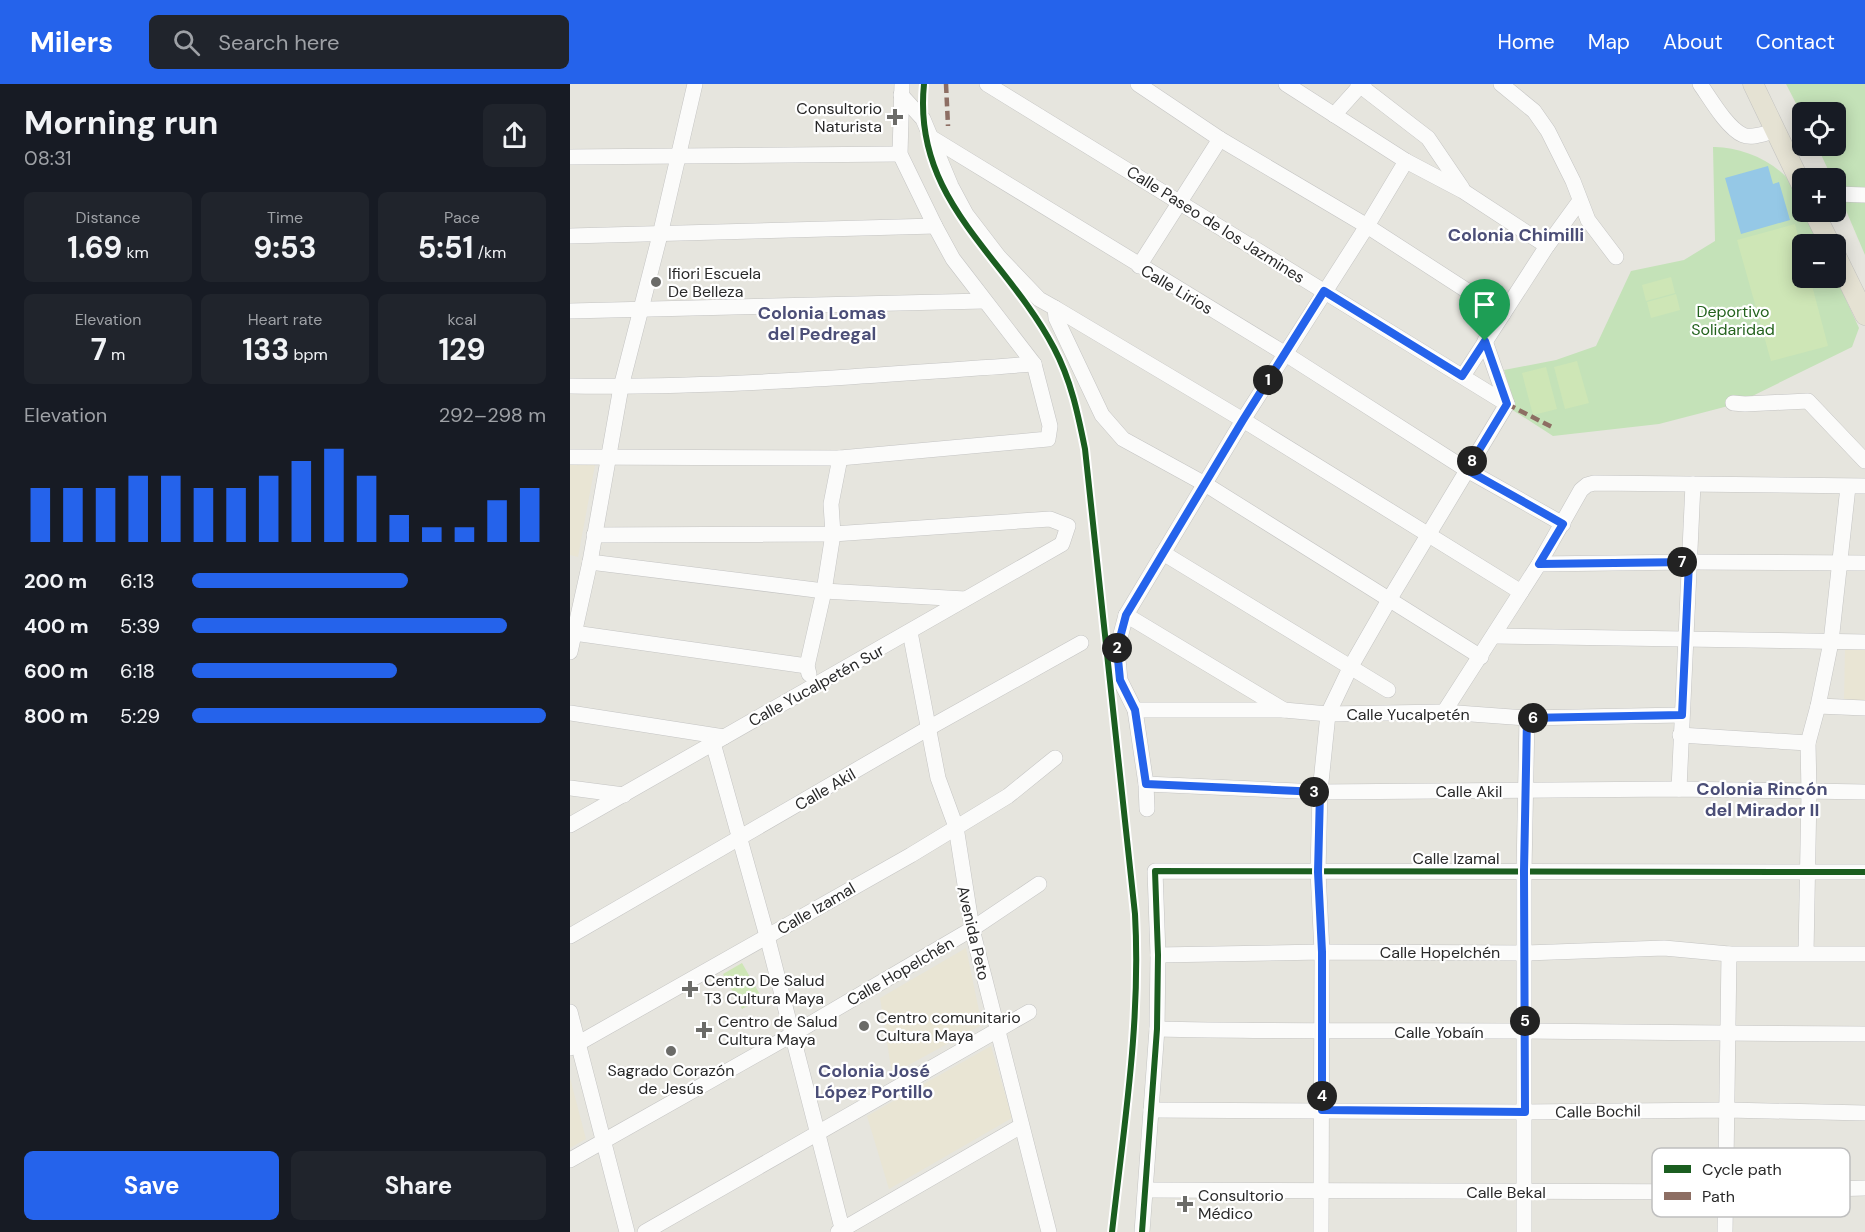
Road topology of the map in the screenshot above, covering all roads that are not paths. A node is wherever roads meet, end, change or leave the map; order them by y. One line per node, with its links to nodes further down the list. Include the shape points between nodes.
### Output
1 (695, 84): 15 (street)
2 (987, 84): 22 (street, Calle Paseo de los Jazmines)
3 (1138, 84): 13 (street)
4 (1286, 84): 10 (street)
5 (1360, 84): 10 (street); 19 (street, via 1428,138)
6 (1501, 84): 23 (street, via 1534,111 1548,130)
7 (1700, 84): 11 (street, via 1731,126 1743,135)
8 (1753, 84): 11 (main road)
9 (901, 89): 12 (street, Calle Lirios, via 923,118); 14 (street)
10 (1334, 115): 17 (street)
11 (1775, 130): 18 (main road)
12 (932, 138): 30 (street, Calle Lirios); 34 (street, via 966,214 999,257 1039,299)
13 (1220, 139): 22 (street); 25 (street)
14 (900, 154): 15 (street); 24 (street)
15 (679, 156): 16 (street); 26 (street)
16 (570, 157)
17 (1406, 162): 19 (street); 25 (street)
18 (1793, 168)
19 (1463, 191): 28 (street)
20 (1846, 194): 21 (street)
21 (1865, 195)
22 (1180, 202): 30 (street); 32 (street, Calle Paseo de los Jazmines)
23 (1580, 202): 28 (street); 29 (street, via 1588,220)
24 (935, 226): 26 (street); 33 (street)
25 (1367, 226): 32 (street); 37 (street)
26 (660, 235): 27 (street); 36 (street)
27 (570, 236)
28 (1547, 246): 37 (street)
29 (1616, 257)
30 (1139, 266): 40 (street, Calle Lirios)
31 (1846, 276): 38 (main road)
32 (1324, 291): 40 (street); 42 (street, Calle Paseo de los Jazmines)
33 (984, 301): 36 (street); 41 (street)
34 (1055, 308): 47 (street); 53 (street, via 1056,318 1102,415 1123,439)
35 (570, 311): 36 (street)
36 (640, 311): 44 (street)
37 (1503, 314): 39 (street)
38 (1865, 315)
39 (1485, 341): 42 (street); 46 (street)
40 (1284, 353): 47 (street); 52 (street, Calle Lirios)
41 (1034, 364): 44 (street, via 834,379); 50 (street, via 1050,426 1048,439)
42 (1462, 376): 46 (street, Calle Paseo de los Jazmines)
43 (570, 386): 44 (street)
44 (621, 387): 49 (street)
45 (1733, 403): 51 (street, via 1808,401)
46 (1507, 404): 52 (street)
47 (1243, 420): 53 (street); 59 (street)
48 (570, 457): 49 (street)
49 (608, 458): 50 (street); 60 (street)
50 (840, 458): 58 (street, via 831,504)
51 (1865, 461)
52 (1467, 470): 57 (street, Calle Lirios); 59 (street)
53 (1205, 484): 61 (street); 70 (street)
54 (1693, 484): 56 (street); 57 (street, via 1587,485); 63 (street)
55 (1865, 486): 56 (street)
56 (1848, 487): 64 (street)
57 (1563, 524): 66 (street)
58 (832, 534): 60 (street); 67 (street); 69 (street, Calle Yucalpetén Sur, via 1050,519 1068,526 1062,544)
59 (1427, 534): 68 (street); 70 (street)
60 (594, 535): 62 (street)
61 (1163, 553): 71 (street); 82 (street)
62 (590, 562): 67 (street); 73 (street)
63 (1689, 562): 64 (street); 66 (street); 75 (street)
64 (1839, 563): 65 (street); 76 (street)
65 (1865, 563)
66 (1539, 564): 68 (street)
67 (825, 591): 69 (street); 81 (street)
68 (1521, 592): 74 (street)
69 (964, 599): 72 (street, Calle Yucalpetén Sur)
70 (1389, 600): 80 (street); 82 (street)
71 (1126, 615): 87 (street, via 1117,649 1120,680); 88 (street)
72 (910, 632): 83 (street, Calle Yucalpetén Sur); 94 (street, Avenida Peto)
73 (574, 633): 79 (street); 81 (street)
74 (1495, 636): 75 (street); 80 (street)
75 (1685, 639): 76 (street); 92 (street)
76 (1831, 642): 77 (street); 85 (street)
77 (1865, 642)
78 (1081, 643): 94 (street, Calle Akil)
79 (570, 652)
80 (1481, 657): 89 (street)
81 (807, 666): 83 (street)
82 (1350, 668): 84 (street); 91 (street)
83 (813, 686): 96 (street, Calle Yucalpetén Sur)
84 (1388, 690)
85 (1818, 706): 86 (street); 97 (street)
86 (1865, 708)
87 (1135, 710): 88 (street, Calle Yucalpetén); 99 (street)
88 (1284, 710): 91 (street, Calle Yucalpetén)
89 (1444, 712): 91 (street, Calle Yucalpetén); 93 (street, Calle Yucalpetén)
90 (570, 713): 96 (street)
91 (1328, 714): 103 (street)
92 (1682, 715): 93 (street, Calle Yucalpetén); 95 (street)
93 (1527, 718): 102 (street)
94 (927, 729): 109 (street, Avenida Peto, via 938,778); 110 (street, Calle Akil)
95 (1680, 735): 97 (street); 101 (street)
96 (719, 740): 106 (street, Calle Yucalpetén Sur); 110 (street)
97 (1808, 743): 104 (street)
98 (1055, 758): 109 (street, Calle Izamal, via 1008,796)
99 (1146, 784): 103 (street, Calle Akil); 107 (street)
100 (570, 788): 106 (street)
101 (1679, 789): 102 (street, Calle Akil); 104 (street, Calle Akil)
102 (1526, 791): 103 (street, Calle Akil); 111 (street)
103 (1320, 792): 113 (street)
104 (1809, 792): 105 (street, Calle Akil); 112 (street)
105 (1865, 792)
106 (624, 795): 108 (street, Calle Yucalpetén Sur)
107 (1147, 809)
108 (570, 825)
109 (956, 827): 116 (street, Avenida Peto); 118 (street, Calle Izamal)
110 (741, 838): 117 (street, Calle Akil); 118 (street)
111 (1524, 871): 112 (street, Calle Izamal); 113 (street, Calle Izamal); 120 (street)
112 (1808, 871): 114 (street, Calle Izamal); 121 (street)
113 (1318, 872): 119 (street); 124 (street, Calle Izamal, via 1155,871)
114 (1865, 872)
115 (1039, 884): 116 (street, Calle Hopelchén)
116 (972, 928): 128 (street, Avenida Peto); 131 (street, Calle Hopelchén)
117 (570, 936)
118 (767, 936): 131 (street); 134 (street, Calle Izamal)
119 (1322, 952): 120 (street, Calle Hopelchén); 124 (street, Calle Hopelchén); 130 (street)
120 (1526, 952): 122 (street, Calle Hopelchén, via 1664,948); 129 (street)
121 (1806, 953): 122 (street, Calle Hopelchén); 123 (street, Calle Hopelchén)
122 (1729, 954): 133 (street)
123 (1865, 954)
124 (1158, 955): 127 (street)
125 (570, 1012): 134 (street)
126 (1029, 1012): 128 (street)
127 (1157, 1029): 130 (street, Calle Yobaín); 135 (street)
128 (998, 1031): 140 (street, Avenida Peto); 141 (street)
129 (1525, 1031): 130 (street, Calle Yobaín); 133 (street, Calle Yobaín); 138 (street)
130 (1322, 1032): 136 (street)
131 (792, 1034): 141 (street); 142 (street, Calle Hopelchén)
132 (1865, 1034): 133 (street, Calle Yobaín)
133 (1726, 1035): 137 (street)
134 (574, 1046): 142 (street)
135 (1151, 1110): 136 (street, Calle Bochil); 147 (street)
136 (1322, 1110): 138 (street, Calle Bochil); 149 (street)
137 (1727, 1110): 138 (street, Calle Bochil); 139 (street, Calle Bochil); 143 (street)
138 (1525, 1112): 148 (street)
139 (1865, 1113)
140 (1021, 1126): 151 (street, Avenida Peto); 152 (street)
141 (816, 1132): 152 (street); 154 (street)
142 (603, 1142): 144 (street, Calle Hopelchén); 153 (street)
143 (1726, 1148)
144 (570, 1160)
145 (1850, 1188): 146 (street, Calle Bekal)
146 (1865, 1188)
147 (1146, 1190): 149 (street, Calle Bekal); 155 (street)
148 (1523, 1191): 149 (street, Calle Bekal); 150 (street, Calle Bekal); 157 (street)
149 (1321, 1192): 156 (street)
150 (1652, 1192)
151 (1045, 1230)
152 (841, 1231)
153 (627, 1232)
154 (645, 1232)
155 (1142, 1232)
156 (1321, 1232)
157 (1524, 1232)

